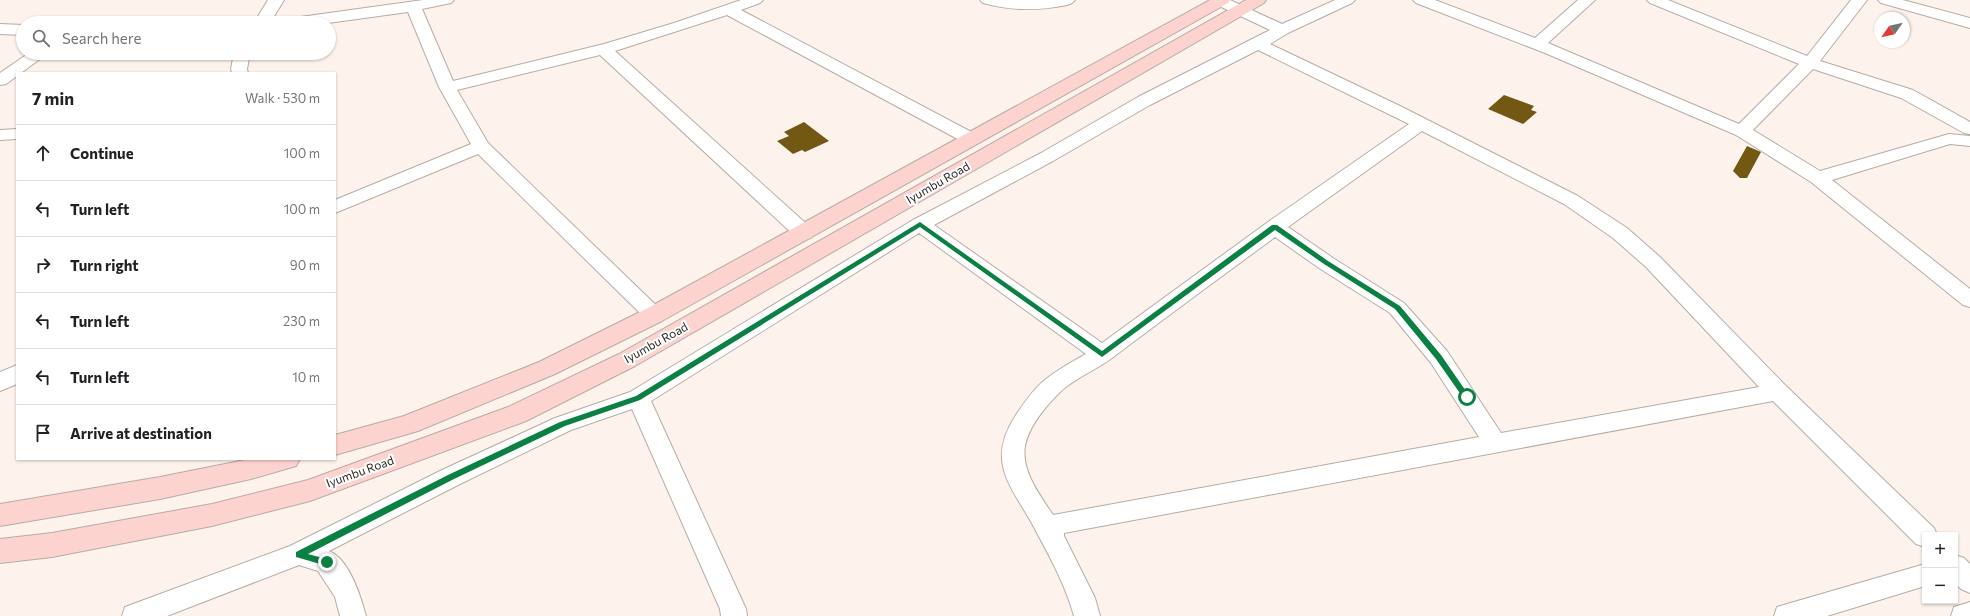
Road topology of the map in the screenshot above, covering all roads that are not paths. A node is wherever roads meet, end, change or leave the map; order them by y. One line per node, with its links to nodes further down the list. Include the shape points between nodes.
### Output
1 (276, 0): 16 (street)
2 (446, 0): 14 (street)
3 (755, 0): 15 (street)
4 (988, 0): 5 (street, via 1004,6 1034,7)
5 (1067, 0)
6 (1258, 0): 13 (main road, Iyumbu Road)
7 (1347, 0): 21 (street)
8 (1421, 0): 23 (street)
9 (1587, 0): 23 (street)
10 (1655, 0): 27 (street)
11 (1859, 0): 27 (street)
12 (1886, 0): 18 (street)
13 (1225, 3): 21 (street); 36 (main road, Iyumbu Road); 57 (main road, Iyumbu Road, via 627,360 517,414 310,490 212,514 52,545)
14 (413, 7): 17 (street); 30 (street)
15 (728, 10): 24 (street); 36 (street)
16 (266, 16)
17 (336, 17)
18 (1970, 23)
19 (0, 28): 20 (street)
20 (16, 29)
21 (1282, 30): 22 (street)
22 (1258, 44): 31 (street); 41 (street, via 1144,101 1047,157)
23 (1537, 44): 33 (street)
24 (602, 48): 30 (street, via 534,68); 43 (street)
25 (30, 60): 29 (street)
26 (241, 60): 28 (street)
27 (1810, 63): 32 (street, via 1907,94); 33 (street)
28 (240, 72)
29 (0, 80)
30 (447, 87): 38 (street)
31 (1421, 124): 42 (street); 49 (street, via 1571,200 1620,233 1653,262)
32 (1970, 129)
33 (1742, 131): 39 (street)
34 (16, 134): 35 (street)
35 (0, 135)
36 (971, 139): 43 (main road, Iyumbu Road)
37 (1970, 141): 39 (street, via 1949,139)
38 (481, 146): 40 (street); 45 (street)
39 (1818, 178): 44 (street)
40 (336, 208)
41 (920, 224): 46 (street); 50 (street)
42 (1275, 227): 46 (street); 51 (street, via 1397,308 1439,357)
43 (804, 232): 45 (main road, Iyumbu Road)
44 (1970, 300)
45 (654, 316): 52 (main road, Iyumbu Road, via 547,368 409,424)
46 (1102, 354): 55 (street, via 1052,386 1019,429 1013,447 1015,468 1022,487)
47 (16, 374): 48 (street)
48 (0, 384)
49 (1778, 392): 51 (street); 56 (street)
50 (638, 398): 58 (street, via 563,424); 67 (street)
51 (1495, 442): 55 (street, via 1057,524)
52 (336, 445)
53 (283, 460): 54 (main road, via 160,488)
54 (0, 515)
55 (1051, 533): 68 (street, via 1082,598)
56 (1922, 533)
57 (0, 551)
58 (299, 554): 65 (street); 66 (street, via 327,562 347,593)
59 (1970, 562): 60 (street)
60 (1958, 565)
61 (1957, 568): 63 (street)
62 (1922, 576): 69 (street)
63 (1970, 580)
64 (1970, 614): 70 (street)
65 (135, 616)
66 (354, 616)
67 (734, 616)
68 (1087, 616)
69 (1787, 616)
70 (1964, 616)

